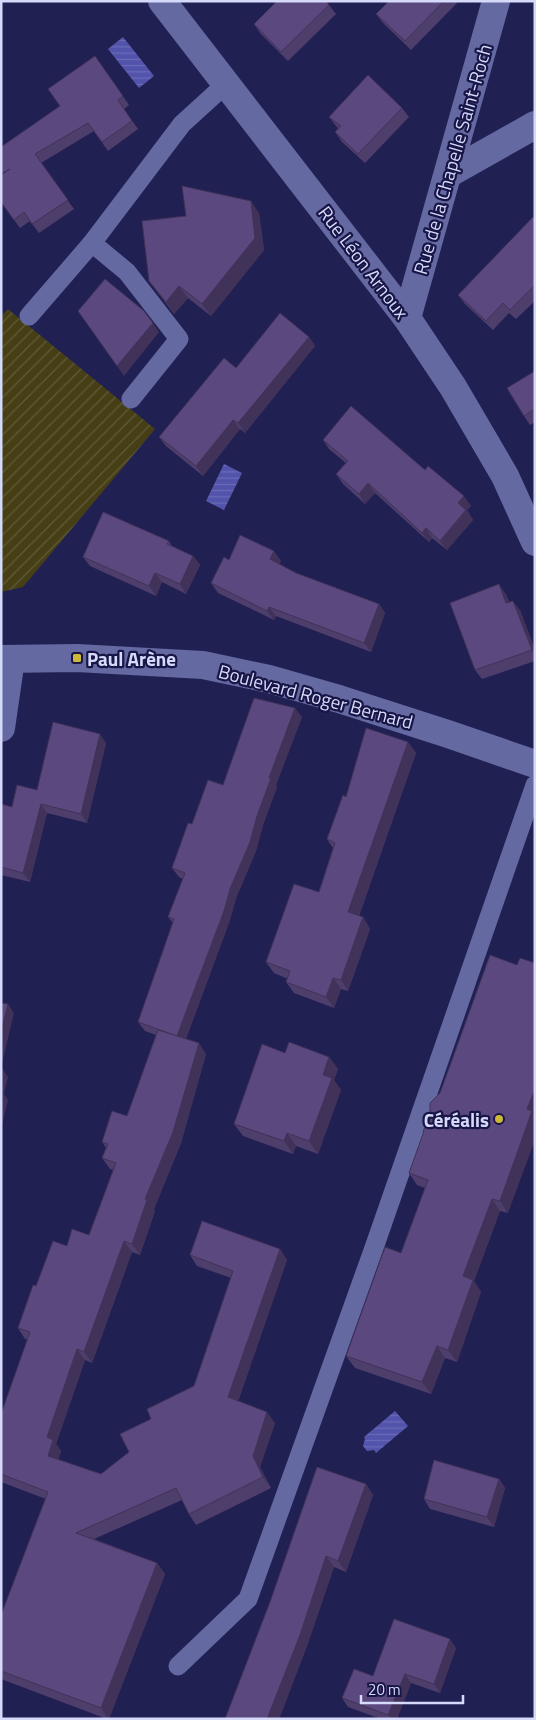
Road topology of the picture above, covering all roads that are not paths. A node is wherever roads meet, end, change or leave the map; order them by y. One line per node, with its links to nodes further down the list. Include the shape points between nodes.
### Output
1 (162, 1): 3 (street, Rue Léon Arnoux)
2 (496, 1): 5 (street, Rue de la Chapelle Saint-Roch)
3 (227, 83): 6 (lane, via 182,124); 8 (street, Rue Léon Arnoux)
4 (535, 125): 5 (street)
5 (448, 174): 8 (street, Rue de la Chapelle Saint-Roch)
6 (92, 243): 7 (lane); 9 (lane, via 127,272 179,339)
7 (29, 316)
8 (407, 318): 10 (street, Rue Léon Arnoux, via 453,387 505,476)
9 (131, 399)
10 (535, 542)
11 (6, 659): 12 (street); 13 (street, Boulevard Roger Bernard, via 77,658 203,665 339,699)
12 (1, 728)
13 (535, 764)
14 (535, 785): 15 (lane, via 248,1599)
15 (178, 1666)

